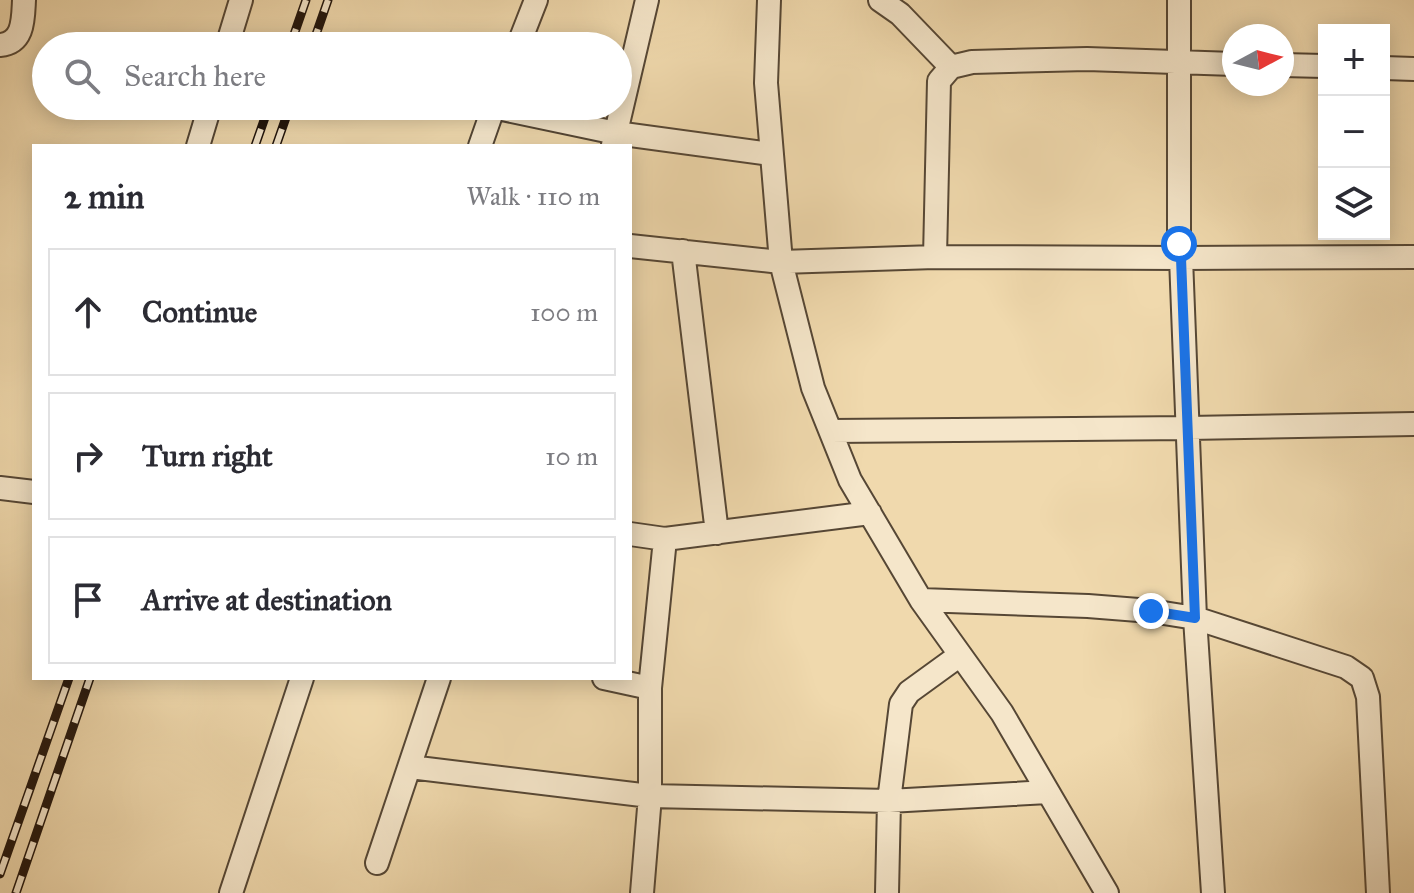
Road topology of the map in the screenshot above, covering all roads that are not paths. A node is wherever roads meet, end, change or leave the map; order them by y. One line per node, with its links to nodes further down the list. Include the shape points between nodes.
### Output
1 (24, 0): 10 (street, via 17,38)
2 (241, 0): 8 (street)
3 (536, 0): 9 (street)
4 (647, 0): 13 (street)
5 (769, 0): 25 (street, via 766,83)
6 (880, 0): 16 (street)
7 (1179, 0): 11 (street)
8 (231, 32)
9 (523, 32)
10 (0, 45)
11 (1179, 62): 12 (street); 16 (street, via 1087,59); 30 (street)
12 (1222, 64)
13 (632, 65)
14 (1294, 65): 15 (street)
15 (1318, 66)
16 (951, 67): 28 (street, via 939,81)
17 (1390, 68): 18 (street)
18 (1414, 69)
19 (206, 120): 23 (street)
20 (489, 120): 24 (street)
21 (543, 120): 22 (street)
22 (615, 139): 25 (street)
23 (199, 144)
24 (481, 144)
25 (771, 154): 31 (street)
26 (632, 246): 27 (street)
27 (683, 251): 31 (street); 38 (street)
28 (935, 257): 30 (street); 31 (street)
29 (1414, 257): 30 (street)
30 (1181, 258): 33 (street)
31 (781, 262): 34 (street, via 813,388)
32 (1414, 424): 33 (street)
33 (1189, 428): 34 (street); 42 (street)
34 (831, 431): 37 (street)
35 (0, 488): 36 (street)
36 (32, 492)
37 (870, 513): 38 (street); 41 (street)
38 (717, 533): 40 (street)
39 (632, 534): 40 (street)
40 (665, 539): 47 (street)
41 (921, 600): 42 (street, via 1088,606); 43 (street)
42 (1195, 618): 57 (street); 58 (street, via 1346,667 1362,678 1368,697)
43 (960, 655): 49 (street); 51 (street, via 909,692 901,704)
44 (301, 680): 53 (street)
45 (438, 680): 48 (street)
46 (613, 680): 47 (street)
47 (650, 688): 50 (street)
48 (410, 767): 50 (street); 52 (street)
49 (1048, 792): 51 (street); 56 (street)
50 (650, 796): 51 (street); 54 (street)
51 (889, 801): 55 (street)
52 (377, 863)
53 (231, 893)
54 (642, 893)
55 (887, 893)
56 (1107, 893)
57 (1213, 893)
58 (1378, 893)

